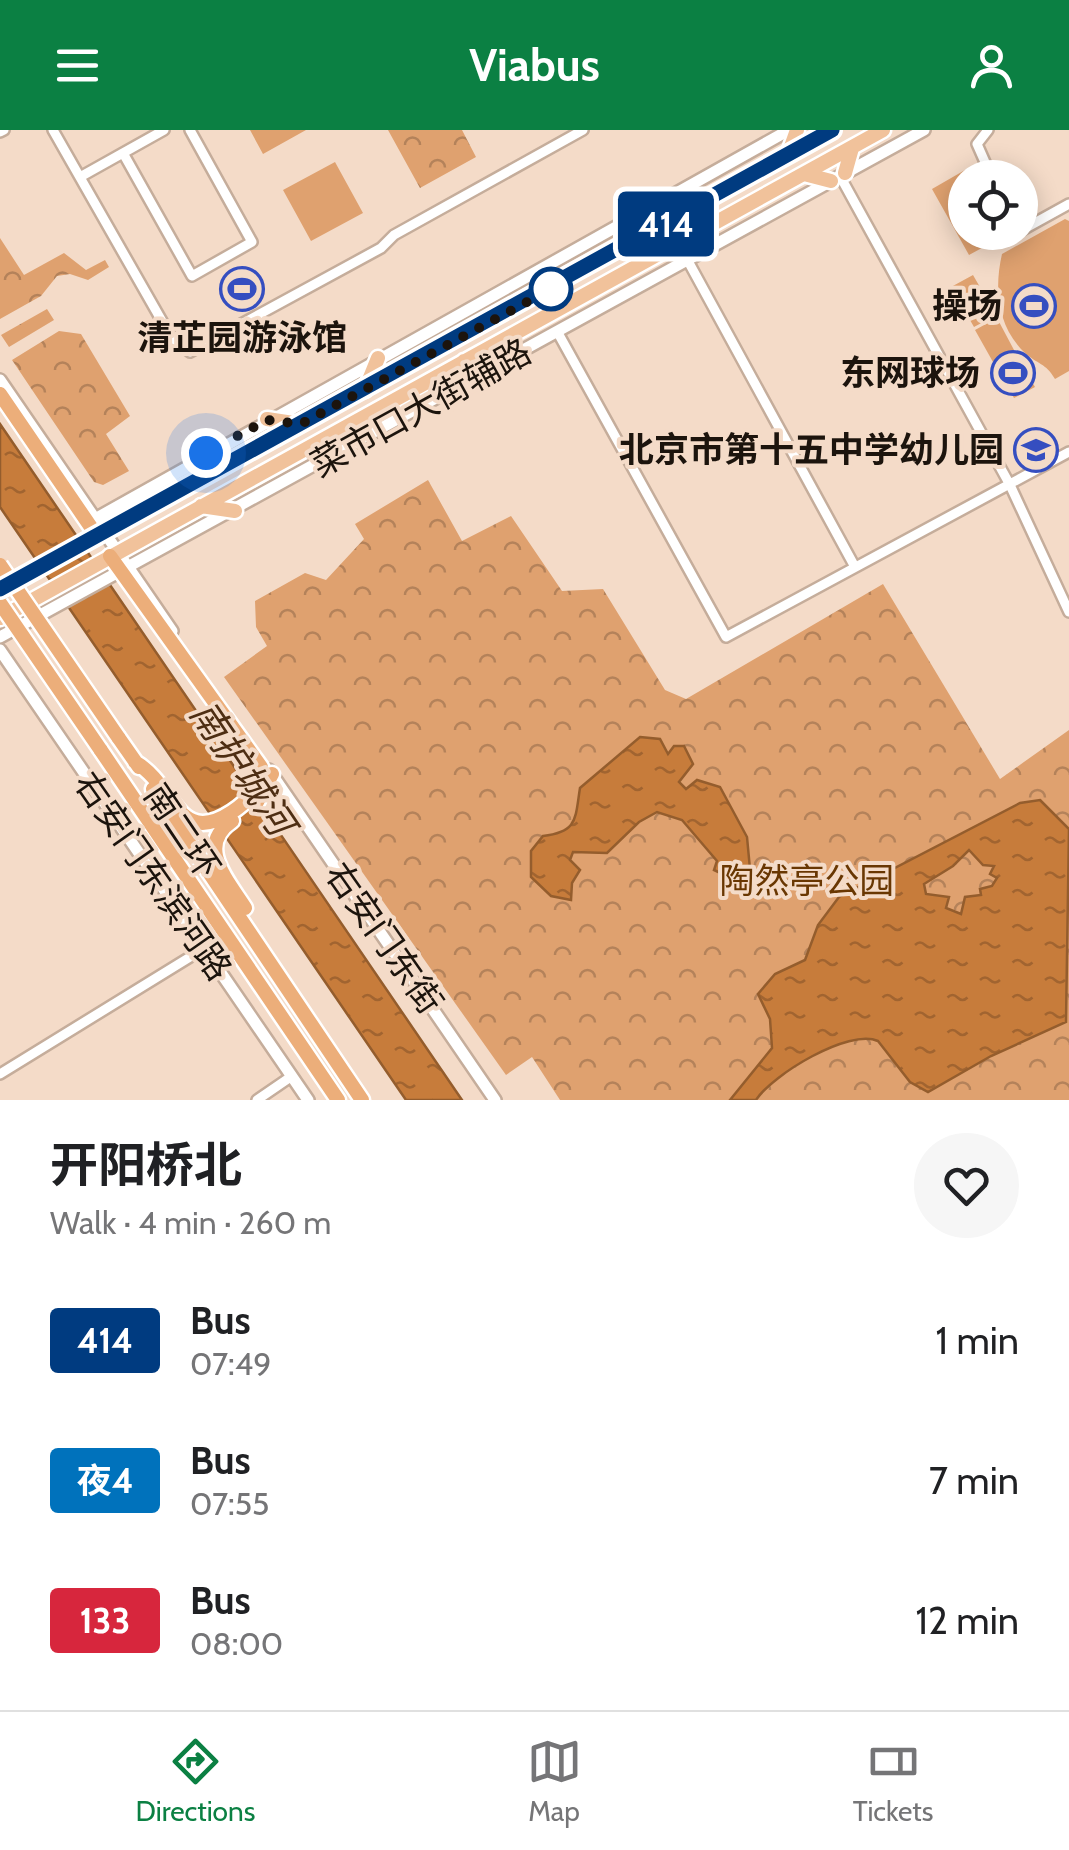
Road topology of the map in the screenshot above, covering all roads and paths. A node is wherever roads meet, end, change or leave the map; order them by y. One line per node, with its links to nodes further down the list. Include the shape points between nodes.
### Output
1 (53, 130): 17 (street)
2 (164, 130): 12 (street)
3 (190, 130): 12 (street, via 252,242 192,276)
4 (582, 130): 17 (street, via 190,352 171,336)
5 (789, 130): 22 (street)
6 (797, 130): 13 (main road)
7 (832, 130): 13 (main road)
8 (884, 130): 11 (main road)
9 (924, 130): 16 (street, 菜市口大街辅路)
10 (988, 130): 14 (street, via 977,144)
11 (852, 148): 15 (main road); 16 (main road)
12 (124, 153): 17 (street)
13 (788, 155): 26 (main road)
14 (984, 160)
15 (804, 174): 16 (main road); 23 (main road)
16 (839, 177): 20 (street, 菜市口大街辅路); 31 (street)
17 (80, 178)
18 (1069, 204): 19 (street)
19 (1038, 221)
20 (688, 261): 21 (street, 菜市口大街辅路); 38 (street)
21 (558, 334): 24 (street, 菜市口大街辅路); 38 (street, via 726,637)
22 (378, 358): 26 (main road); 28 (street)
23 (464, 361): 24 (main road); 32 (main road)
24 (490, 369): 33 (street, 菜市口大街辅路)
25 (0, 380): 34 (street)
26 (365, 390): 29 (main road)
27 (0, 394): 35 (highway)
28 (267, 420): 29 (main road); 34 (street)
29 (301, 424): 35 (main road)
30 (1069, 452): 31 (street)
31 (1010, 485): 38 (street); 42 (street)
32 (201, 506): 33 (main road); 36 (main road)
33 (234, 511): 39 (street, 菜市口大街辅路)
34 (94, 519): 35 (street)
35 (96, 537): 36 (street); 40 (main road)
36 (110, 557): 39 (highway); 43 (main road)
37 (0, 564): 46 (highway, 南二环, bridge)
38 (855, 567)
39 (120, 573): 44 (street, 菜市口大街辅路); 47 (street, 右安门东街); 48 (highway, via 260,767)
40 (0, 589)
41 (0, 603): 55 (highway, 南二环, bridge)
42 (1069, 612)
43 (0, 618)
44 (0, 637)
45 (0, 650): 49 (street, 右安门东滨河路)
46 (135, 762): 48 (highway, via 152,772 186,818 205,826); 50 (highway, 南二环)
47 (272, 774): 48 (highway); 57 (street, 右安门东街)
48 (261, 790): 50 (highway, via 216,839 217,865 253,920)
49 (202, 949): 51 (street); 52 (street, 右安门东滨河路)
50 (263, 950): 56 (highway, 南二环)
51 (0, 1074)
52 (292, 1076): 53 (street); 54 (street, 右安门东滨河路)
53 (258, 1100)
54 (308, 1100)
55 (338, 1100)
56 (362, 1100)
57 (496, 1100)

